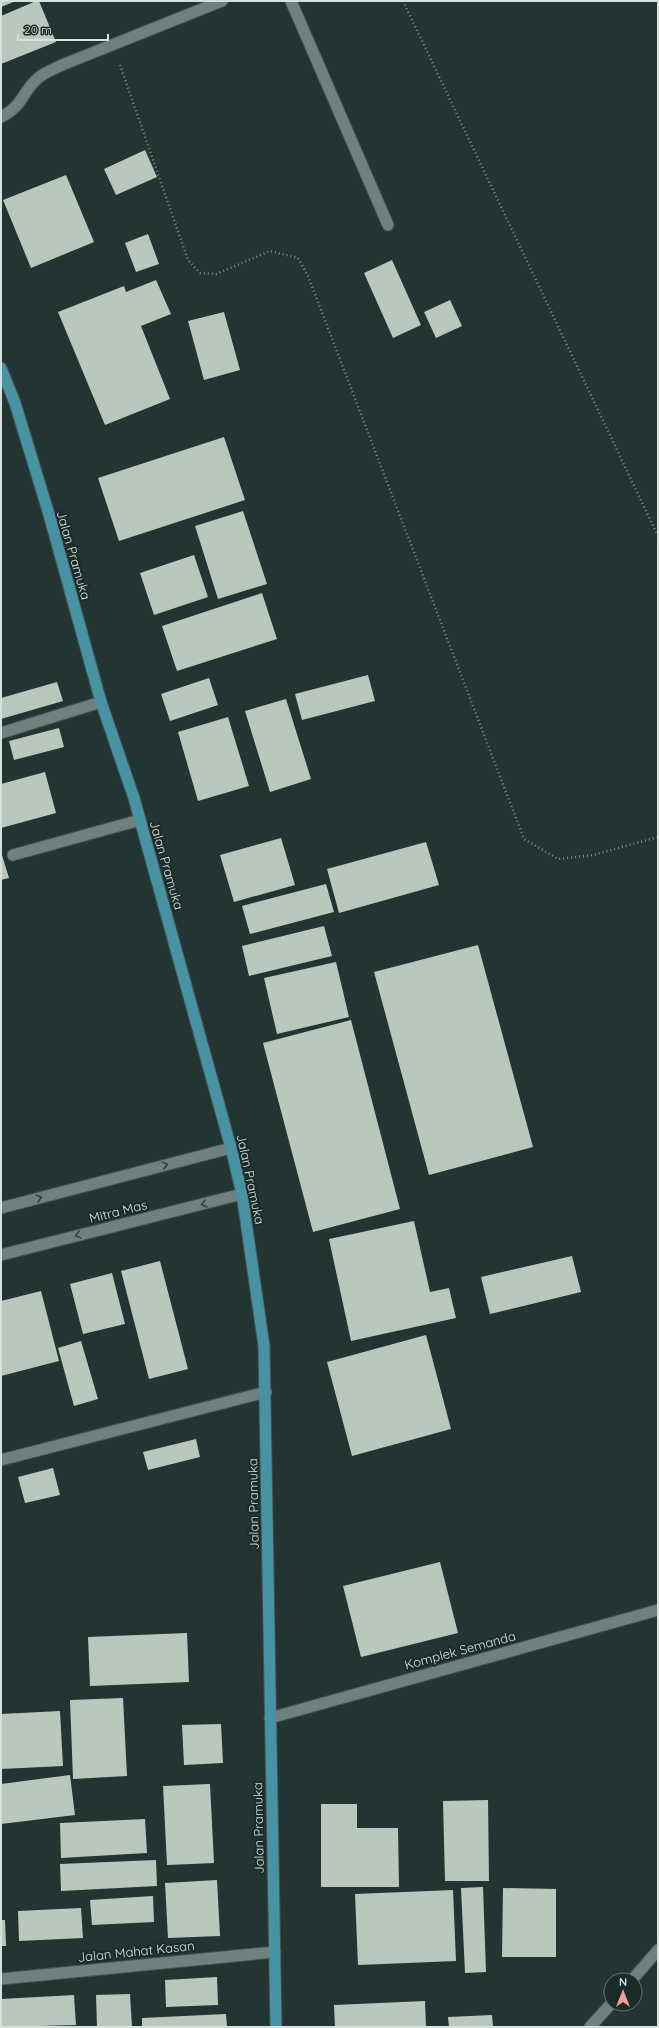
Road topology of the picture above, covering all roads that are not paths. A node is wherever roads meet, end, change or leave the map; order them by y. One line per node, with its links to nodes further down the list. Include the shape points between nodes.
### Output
1 (222, 1): 3 (street, via 62,65 38,78 18,106)
2 (291, 1): 4 (street)
3 (1, 117)
4 (388, 225)
5 (1, 368): 6 (main road, Jalan Pramuka, via 15,403 45,503)
6 (101, 702): 7 (street); 8 (main road, Jalan Pramuka)
7 (1, 733)
8 (140, 820): 9 (street); 10 (main road, Jalan Pramuka)
9 (12, 856)
10 (231, 1148): 11 (main road, Jalan Pramuka); 12 (street, one-way to 10)
11 (242, 1194): 13 (street, Mitra Mas, one-way to 13); 14 (main road, Jalan Pramuka, via 264,1346)
12 (1, 1208)
13 (1, 1255)
14 (266, 1392): 15 (street); 17 (main road, Jalan Pramuka)
15 (1, 1460)
16 (658, 1610): 17 (street, Komplek Semanda)
17 (270, 1718): 19 (main road, Jalan Pramuka)
18 (658, 1950): 20 (street)
19 (275, 1952): 21 (street, Jalan Mahat Kasan); 23 (main road, Jalan Pramuka)
20 (639, 1972)
21 (1, 1979)
22 (604, 2012): 24 (street)
23 (276, 2027)
24 (590, 2027)

